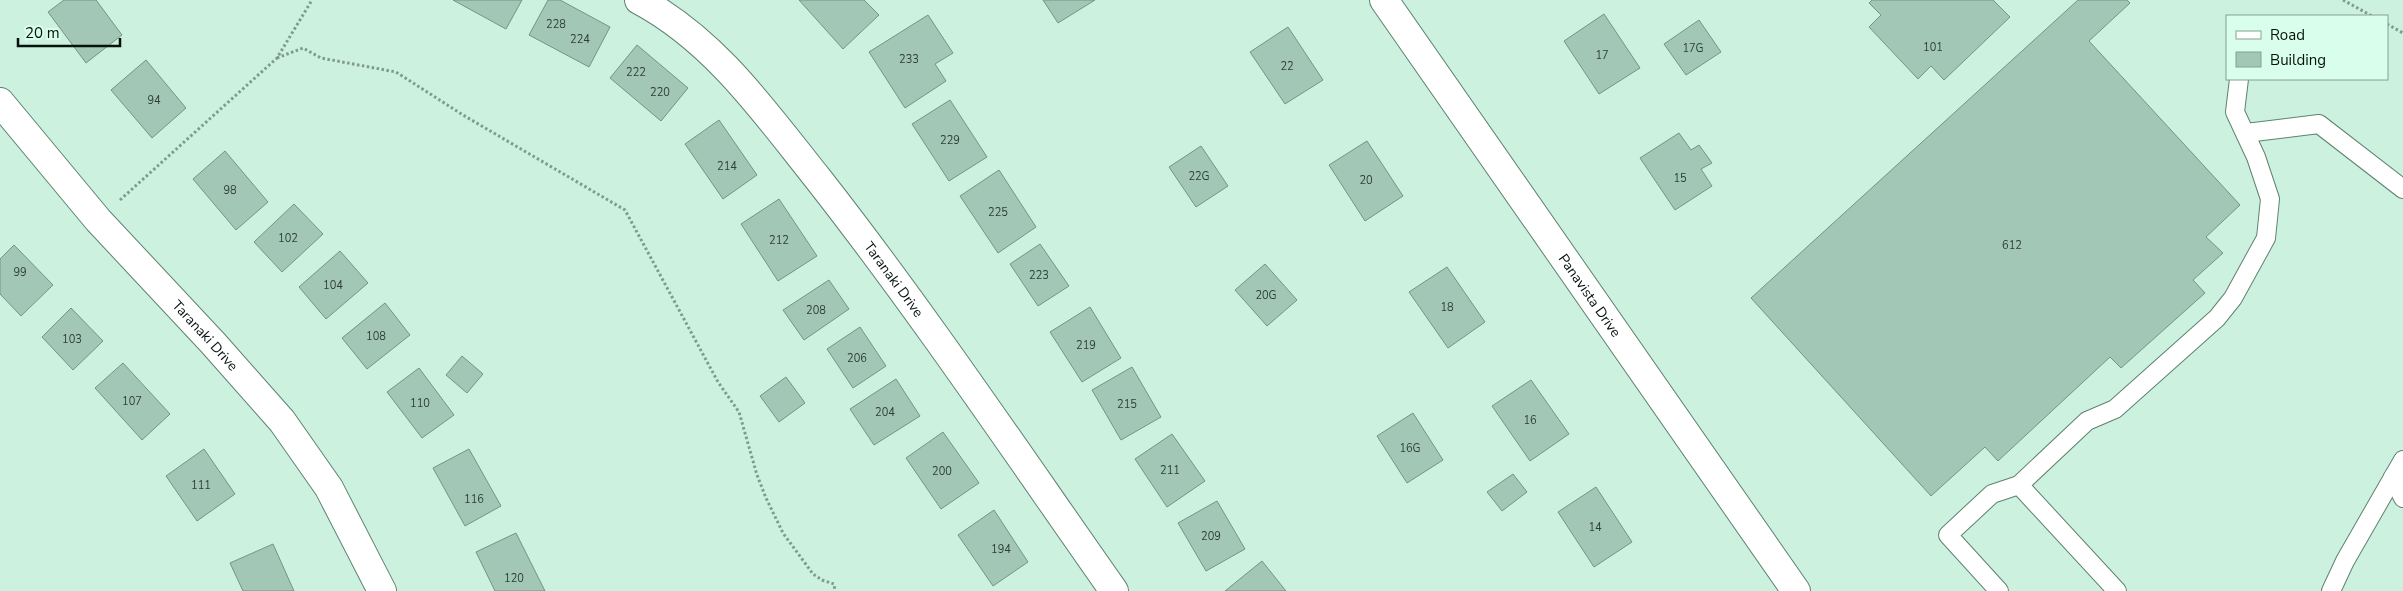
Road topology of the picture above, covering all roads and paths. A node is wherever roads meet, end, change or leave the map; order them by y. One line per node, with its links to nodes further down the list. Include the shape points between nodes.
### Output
1 (312, 0): 8 (path)
2 (639, 0): 20 (street, Taranaki Drive, via 697,40 763,108 868,242)
3 (1384, 0): 21 (street, Panavista Drive)
4 (2342, 0): 5 (path)
5 (2370, 15)
6 (2388, 25): 7 (path)
7 (2403, 33)
8 (278, 58): 13 (path); 19 (path, via 303,48 321,58 396,72 625,210 718,382 738,412 757,475 783,533 812,574 834,584)
9 (2239, 80): 11 (lane, via 2235,112)
10 (0, 102): 13 (street, Taranaki Drive)
11 (2246, 133): 12 (lane, via 2319,124); 16 (lane, via 2270,199 2269,216 2266,238 2233,298 2217,318 2115,409 2087,421)
12 (2403, 189)
13 (98, 220): 18 (street, Taranaki Drive, via 282,421 329,488)
14 (2403, 460): 15 (lane)
15 (2398, 478): 17 (lane); 24 (lane, via 2345,561)
16 (2019, 485): 22 (lane, via 1992,494 1948,535); 23 (lane)
17 (2403, 498)
18 (382, 591)
19 (835, 591)
20 (1114, 591)
21 (1796, 591)
22 (1999, 591)
23 (2117, 591)
24 (2331, 591)

